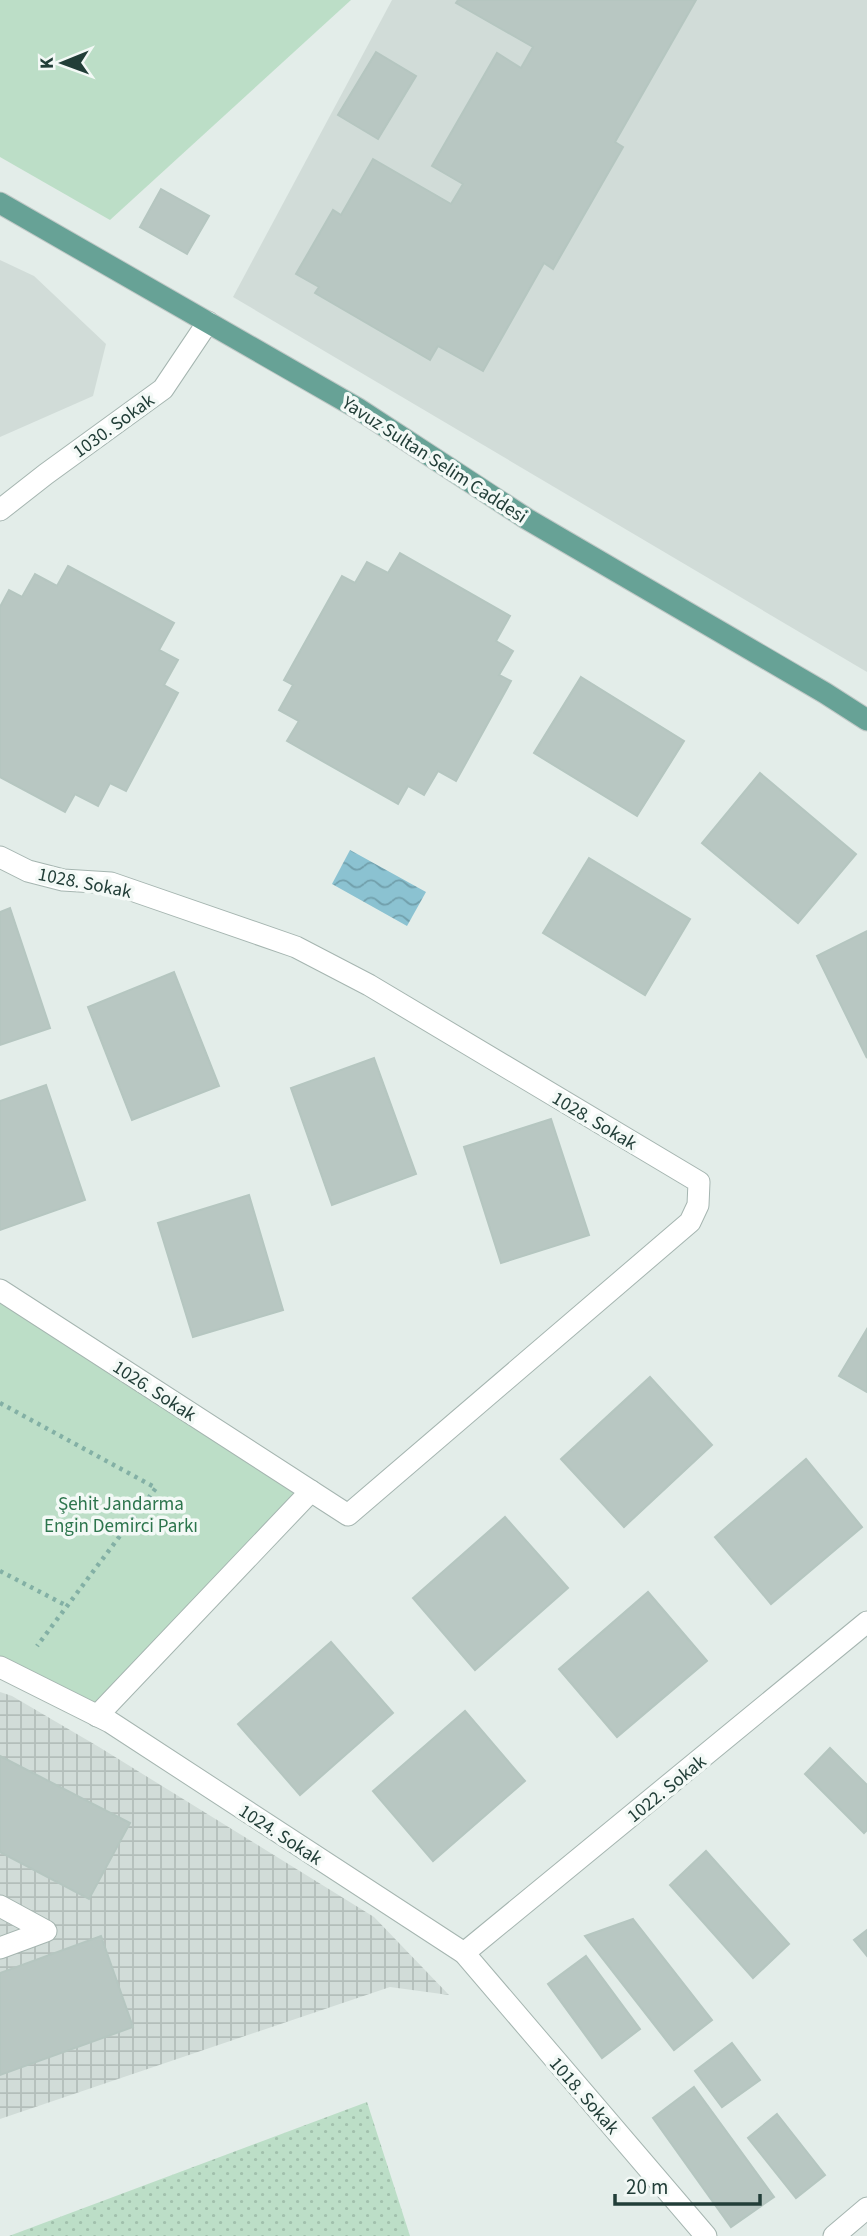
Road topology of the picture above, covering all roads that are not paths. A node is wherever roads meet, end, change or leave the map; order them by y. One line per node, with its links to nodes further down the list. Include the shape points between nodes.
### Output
1 (0, 203): 2 (main road, Yavuz Sultan Selim Caddesi)
2 (208, 322): 3 (street, 1030. Sokak, via 163,389); 4 (main road, Yavuz Sultan Selim Caddesi, via 357,408 527,519)
3 (0, 510)
4 (867, 720)
5 (0, 857): 7 (street, 1028. Sokak, via 28,871 63,880 111,883 296,947 369,985 699,1182 698,1205 690,1222 348,1515)
6 (0, 1290): 7 (street, 1026. Sokak)
7 (311, 1491): 10 (street)
8 (867, 1622): 13 (street, 1022. Sokak)
9 (8, 1671): 10 (street, 1024. Sokak)
10 (97, 1716): 13 (street, 1024. Sokak)
11 (0, 1906): 12 (street, via 46,1931)
12 (0, 1948)
13 (464, 1954): 15 (street, 1018. Sokak)
14 (867, 2208): 16 (street)
15 (706, 2236)
16 (834, 2236)

